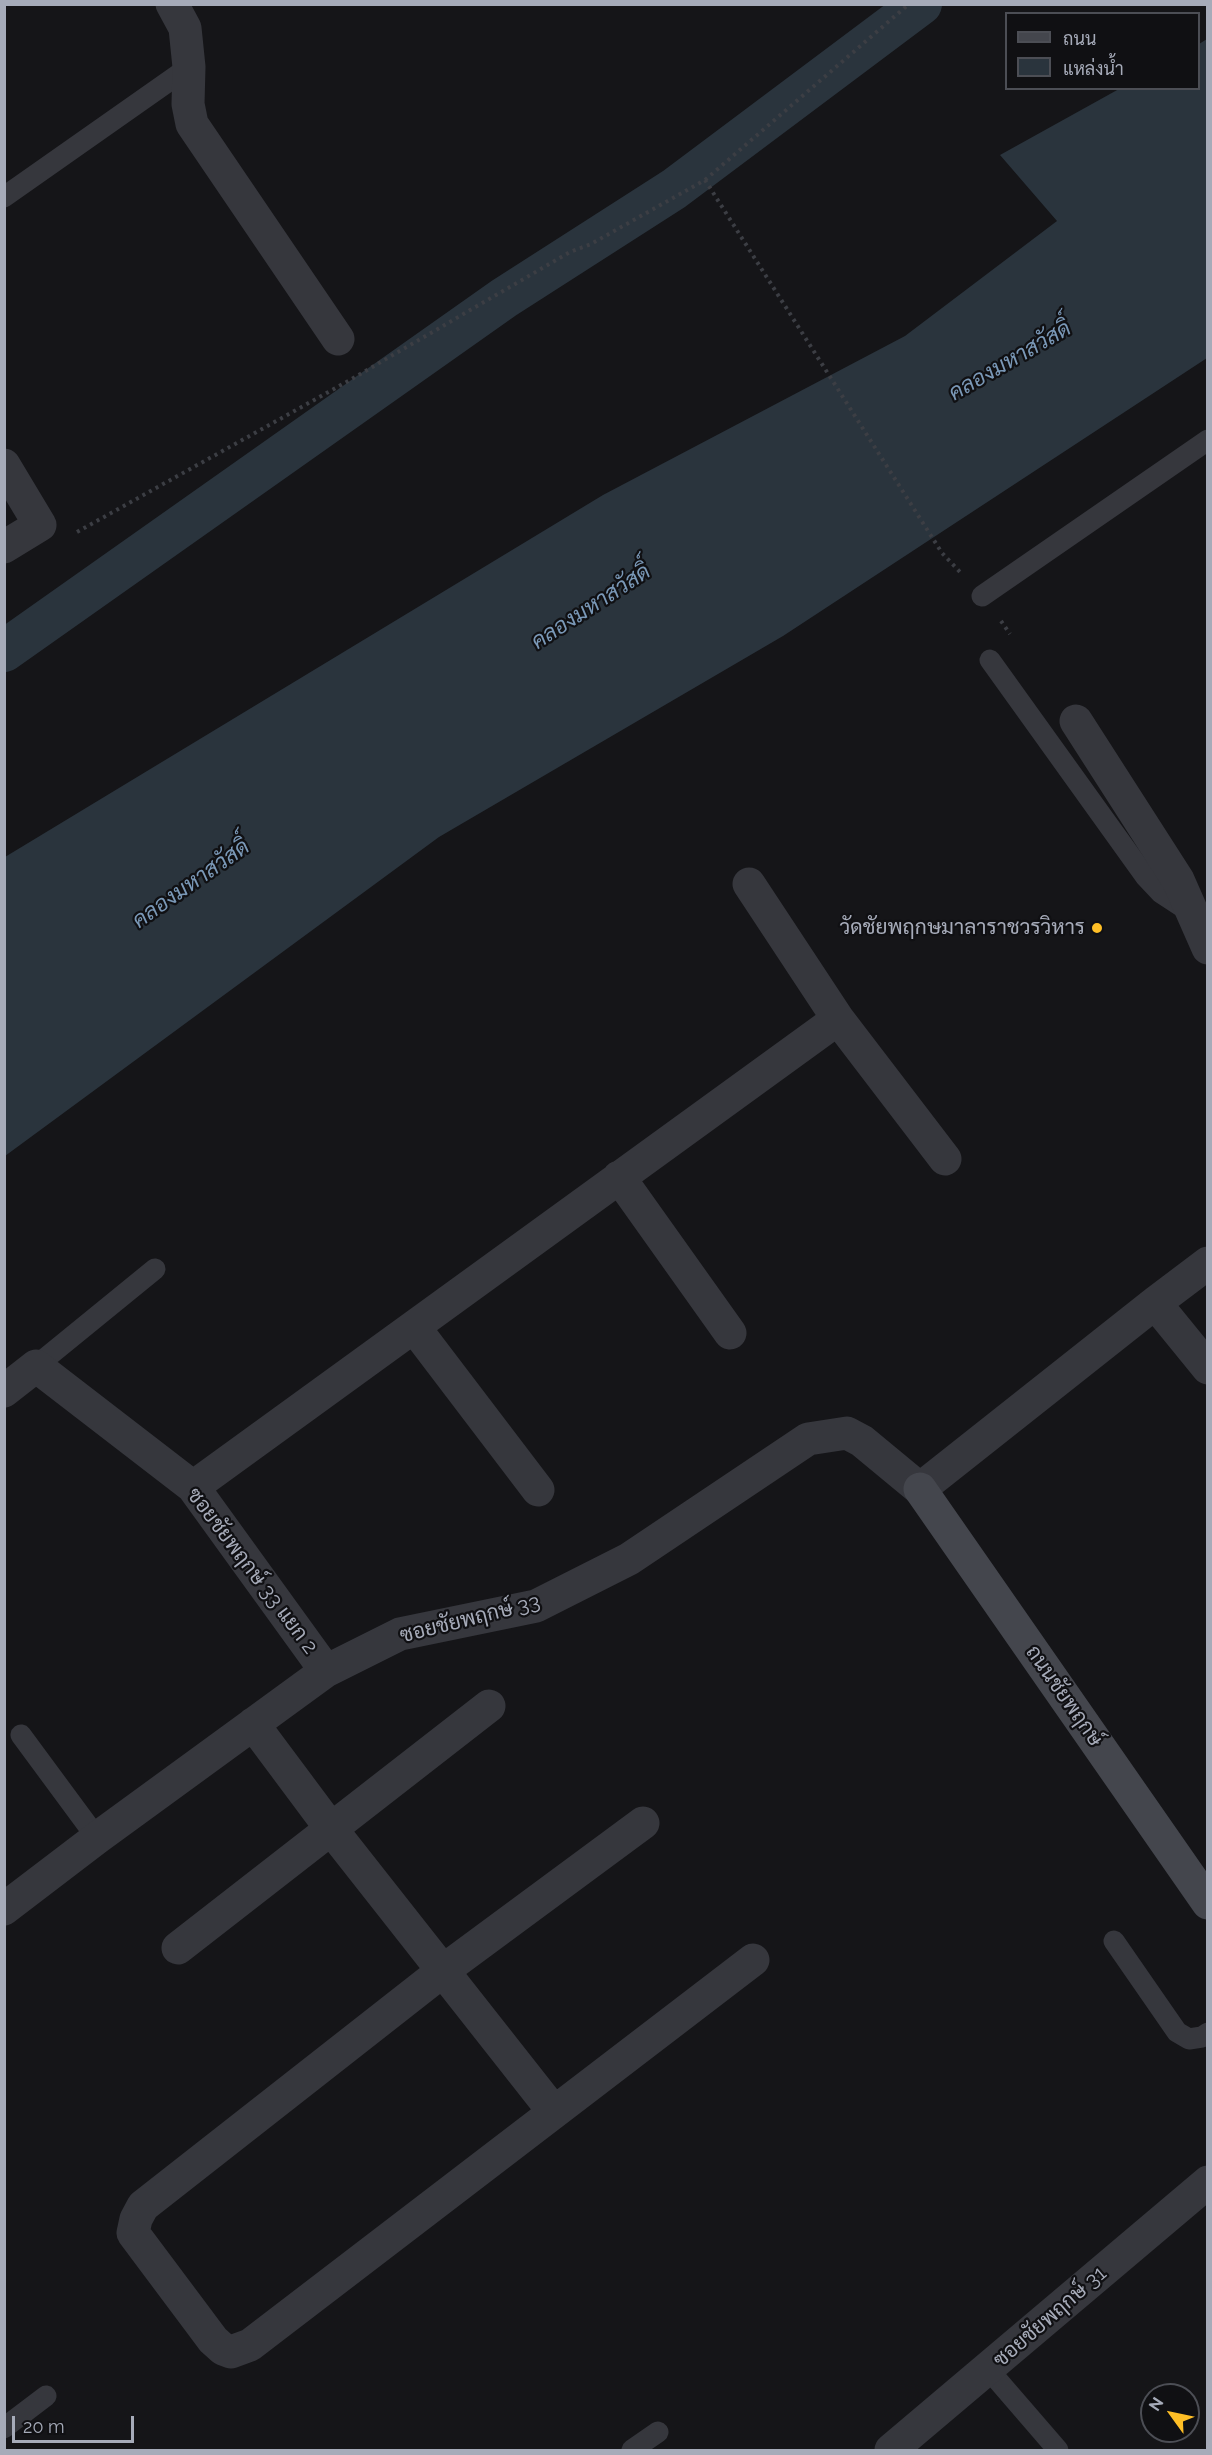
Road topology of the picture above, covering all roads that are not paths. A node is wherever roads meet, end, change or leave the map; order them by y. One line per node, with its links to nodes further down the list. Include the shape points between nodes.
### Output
1 (172, 4): 2 (street, via 185,28)
2 (189, 67): 3 (lane); 4 (street, via 192,124)
3 (4, 197)
4 (338, 339)
5 (1208, 440): 8 (lane)
6 (4, 465): 7 (street, via 40,525)
7 (4, 547)
8 (982, 596)
9 (990, 660): 12 (lane, via 1145,876 1161,893)
10 (1076, 721): 12 (street, via 1178,880)
11 (749, 884): 14 (street)
12 (1193, 914): 13 (street)
13 (1208, 948)
14 (838, 1018): 15 (street); 16 (street)
15 (945, 1159)
16 (619, 1177): 20 (street); 21 (street)
17 (1208, 1263): 19 (street)
18 (155, 1269): 22 (lane)
19 (1155, 1303): 23 (street); 26 (street)
20 (414, 1327): 25 (street); 27 (street)
21 (730, 1333)
22 (36, 1366): 24 (street); 25 (street, ซอยชัยพฤกษ์ 33 แยก 2)
23 (1208, 1368)
24 (4, 1391)
25 (193, 1487): 28 (street, ซอยชัยพฤกษ์ 33 แยก 2)
26 (920, 1489): 28 (street, ซอยชัยพฤกษ์ 33, via 862,1440 847,1433 808,1440 629,1559 547,1601 400,1634); 35 (street, ถนนชัยพฤกษ์)
27 (538, 1490)
28 (326, 1671): 30 (street, ซอยชัยพฤกษ์ 33)
29 (489, 1706): 33 (street)
30 (253, 1724): 33 (street); 34 (street, ซอยชัยพฤกษ์ 33)
31 (21, 1735): 34 (lane)
32 (643, 1823): 40 (street)
33 (332, 1830): 38 (street); 40 (street)
34 (97, 1838): 36 (street, ซอยชัยพฤกษ์ 33)
35 (1202, 1884)
36 (4, 1909)
37 (1114, 1941): 41 (lane, via 1177,2032 1189,2039)
38 (178, 1948)
39 (753, 1960): 42 (street)
40 (444, 1970): 42 (street); 42 (street, via 143,2206 133,2233 213,2340 231,2352 250,2344)
41 (1208, 2034)
42 (554, 2112)
43 (1208, 2181): 44 (street, ซอยชัยพฤกษ์ 31)
44 (988, 2369): 49 (street, ซอยชัยพฤกษ์ 31); 50 (lane)
45 (46, 2396): 46 (lane)
46 (4, 2428)
47 (658, 2432): 48 (lane)
48 (632, 2451)
49 (891, 2451)
50 (1058, 2451)

